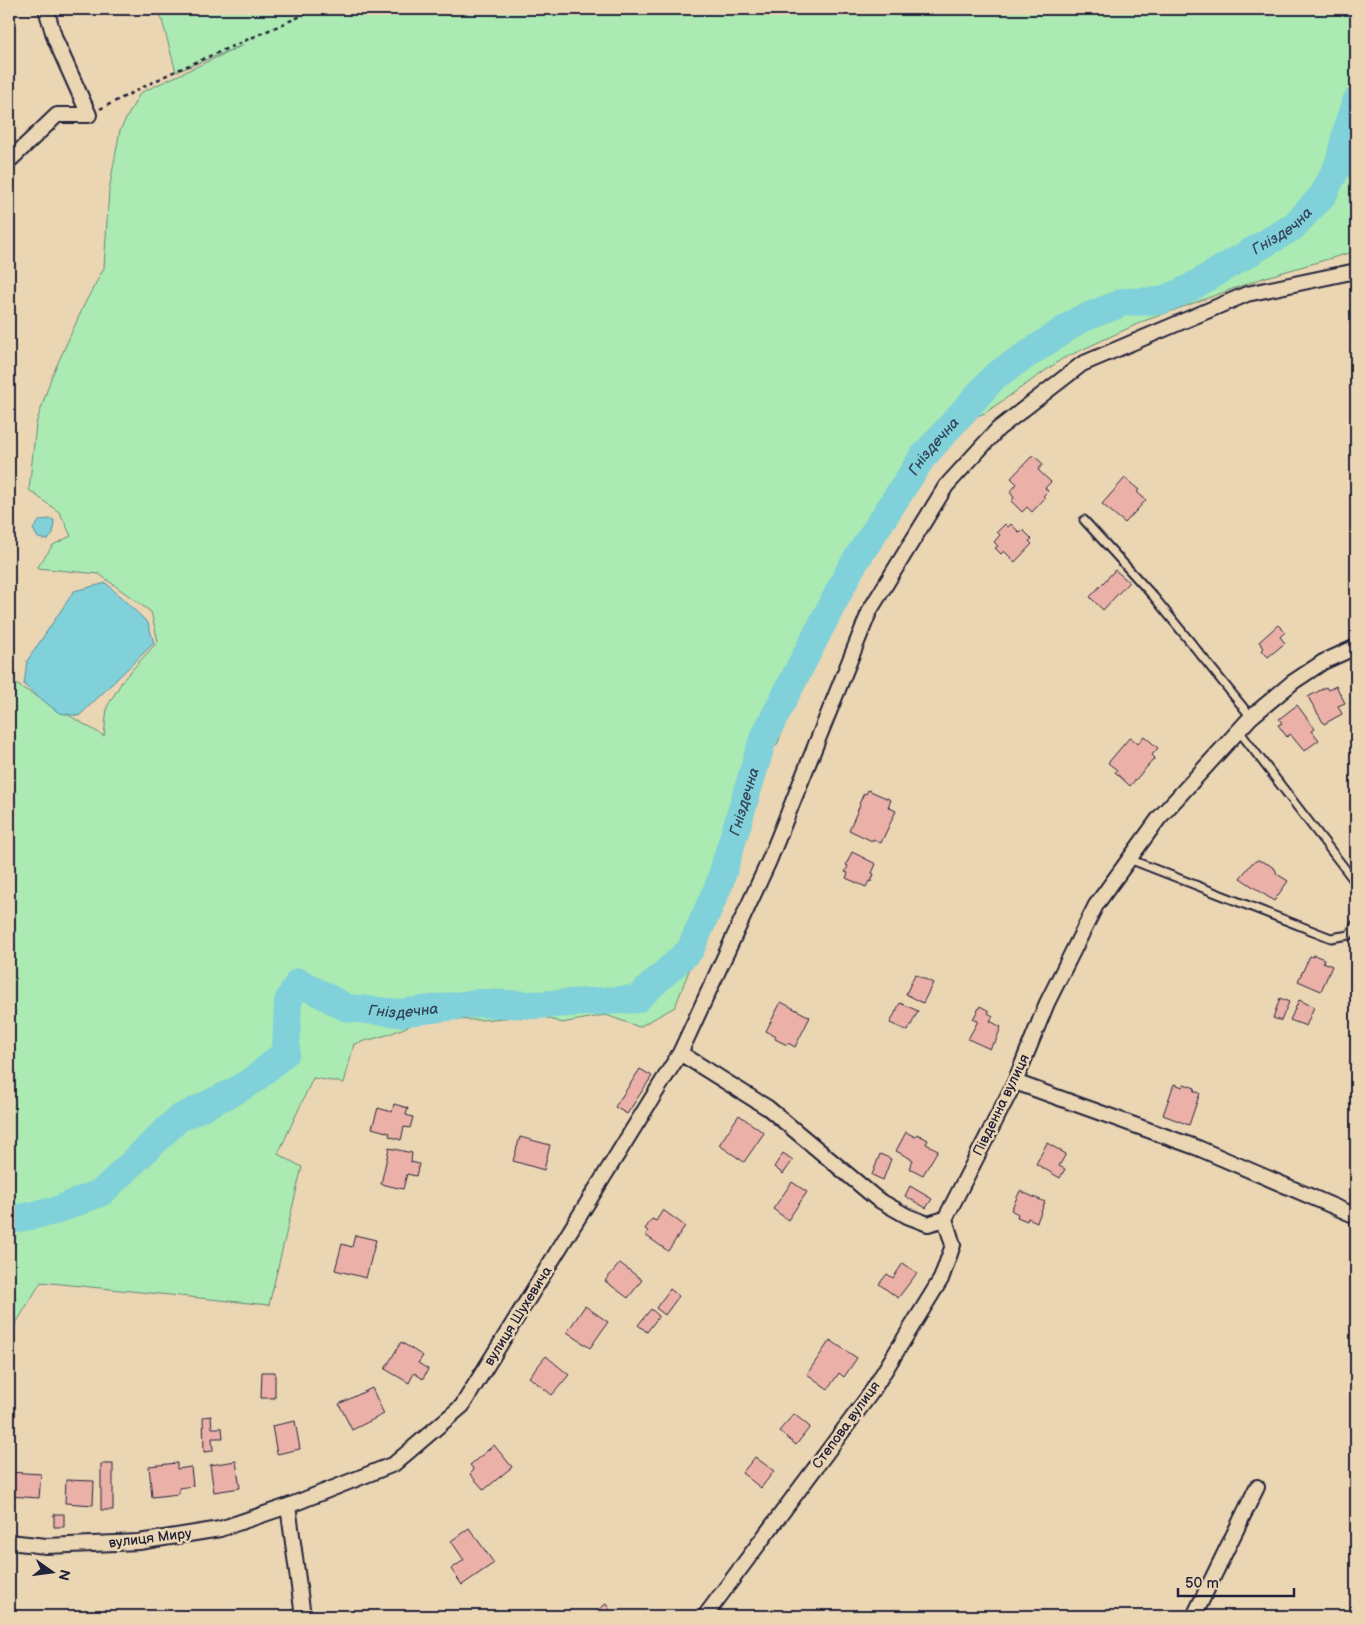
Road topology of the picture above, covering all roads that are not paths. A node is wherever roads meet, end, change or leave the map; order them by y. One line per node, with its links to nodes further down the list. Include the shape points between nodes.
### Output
1 (46, 9): 2 (street, via 55,39 89,115 57,115)
2 (9, 161)
3 (1356, 271): 11 (street, вулиця Шухевича, via 1246,294 1082,364 998,429 946,486 870,610 769,861)
4 (1084, 520): 6 (lane, via 1154,597)
5 (1356, 647): 6 (street, Південна вулиця, via 1323,662)
6 (1250, 717): 7 (street, Південна вулиця)
7 (1239, 731): 8 (street, Південна вулиця, via 1158,818); 9 (lane)
8 (1129, 859): 10 (lane, via 1330,938 1349,934); 12 (street, Південна вулиця, via 1096,904 1047,1003)
9 (1356, 883)
10 (1356, 924)
11 (680, 1053): 14 (street, via 768,1108 878,1199 928,1224); 16 (street, вулиця Шухевича, via 462,1406 394,1464)
12 (1015, 1082): 13 (street, via 1198,1148); 14 (street, Південна вулиця)
13 (1356, 1216)
14 (945, 1220): 19 (street, Степова вулиця, via 953,1245 941,1279 871,1393)
15 (1257, 1487): 20 (street)
16 (288, 1506): 17 (street, вулиця Миру, via 220,1529 139,1542 46,1546); 18 (street)
17 (9, 1542)
18 (303, 1616)
19 (705, 1616)
20 (1194, 1616)

